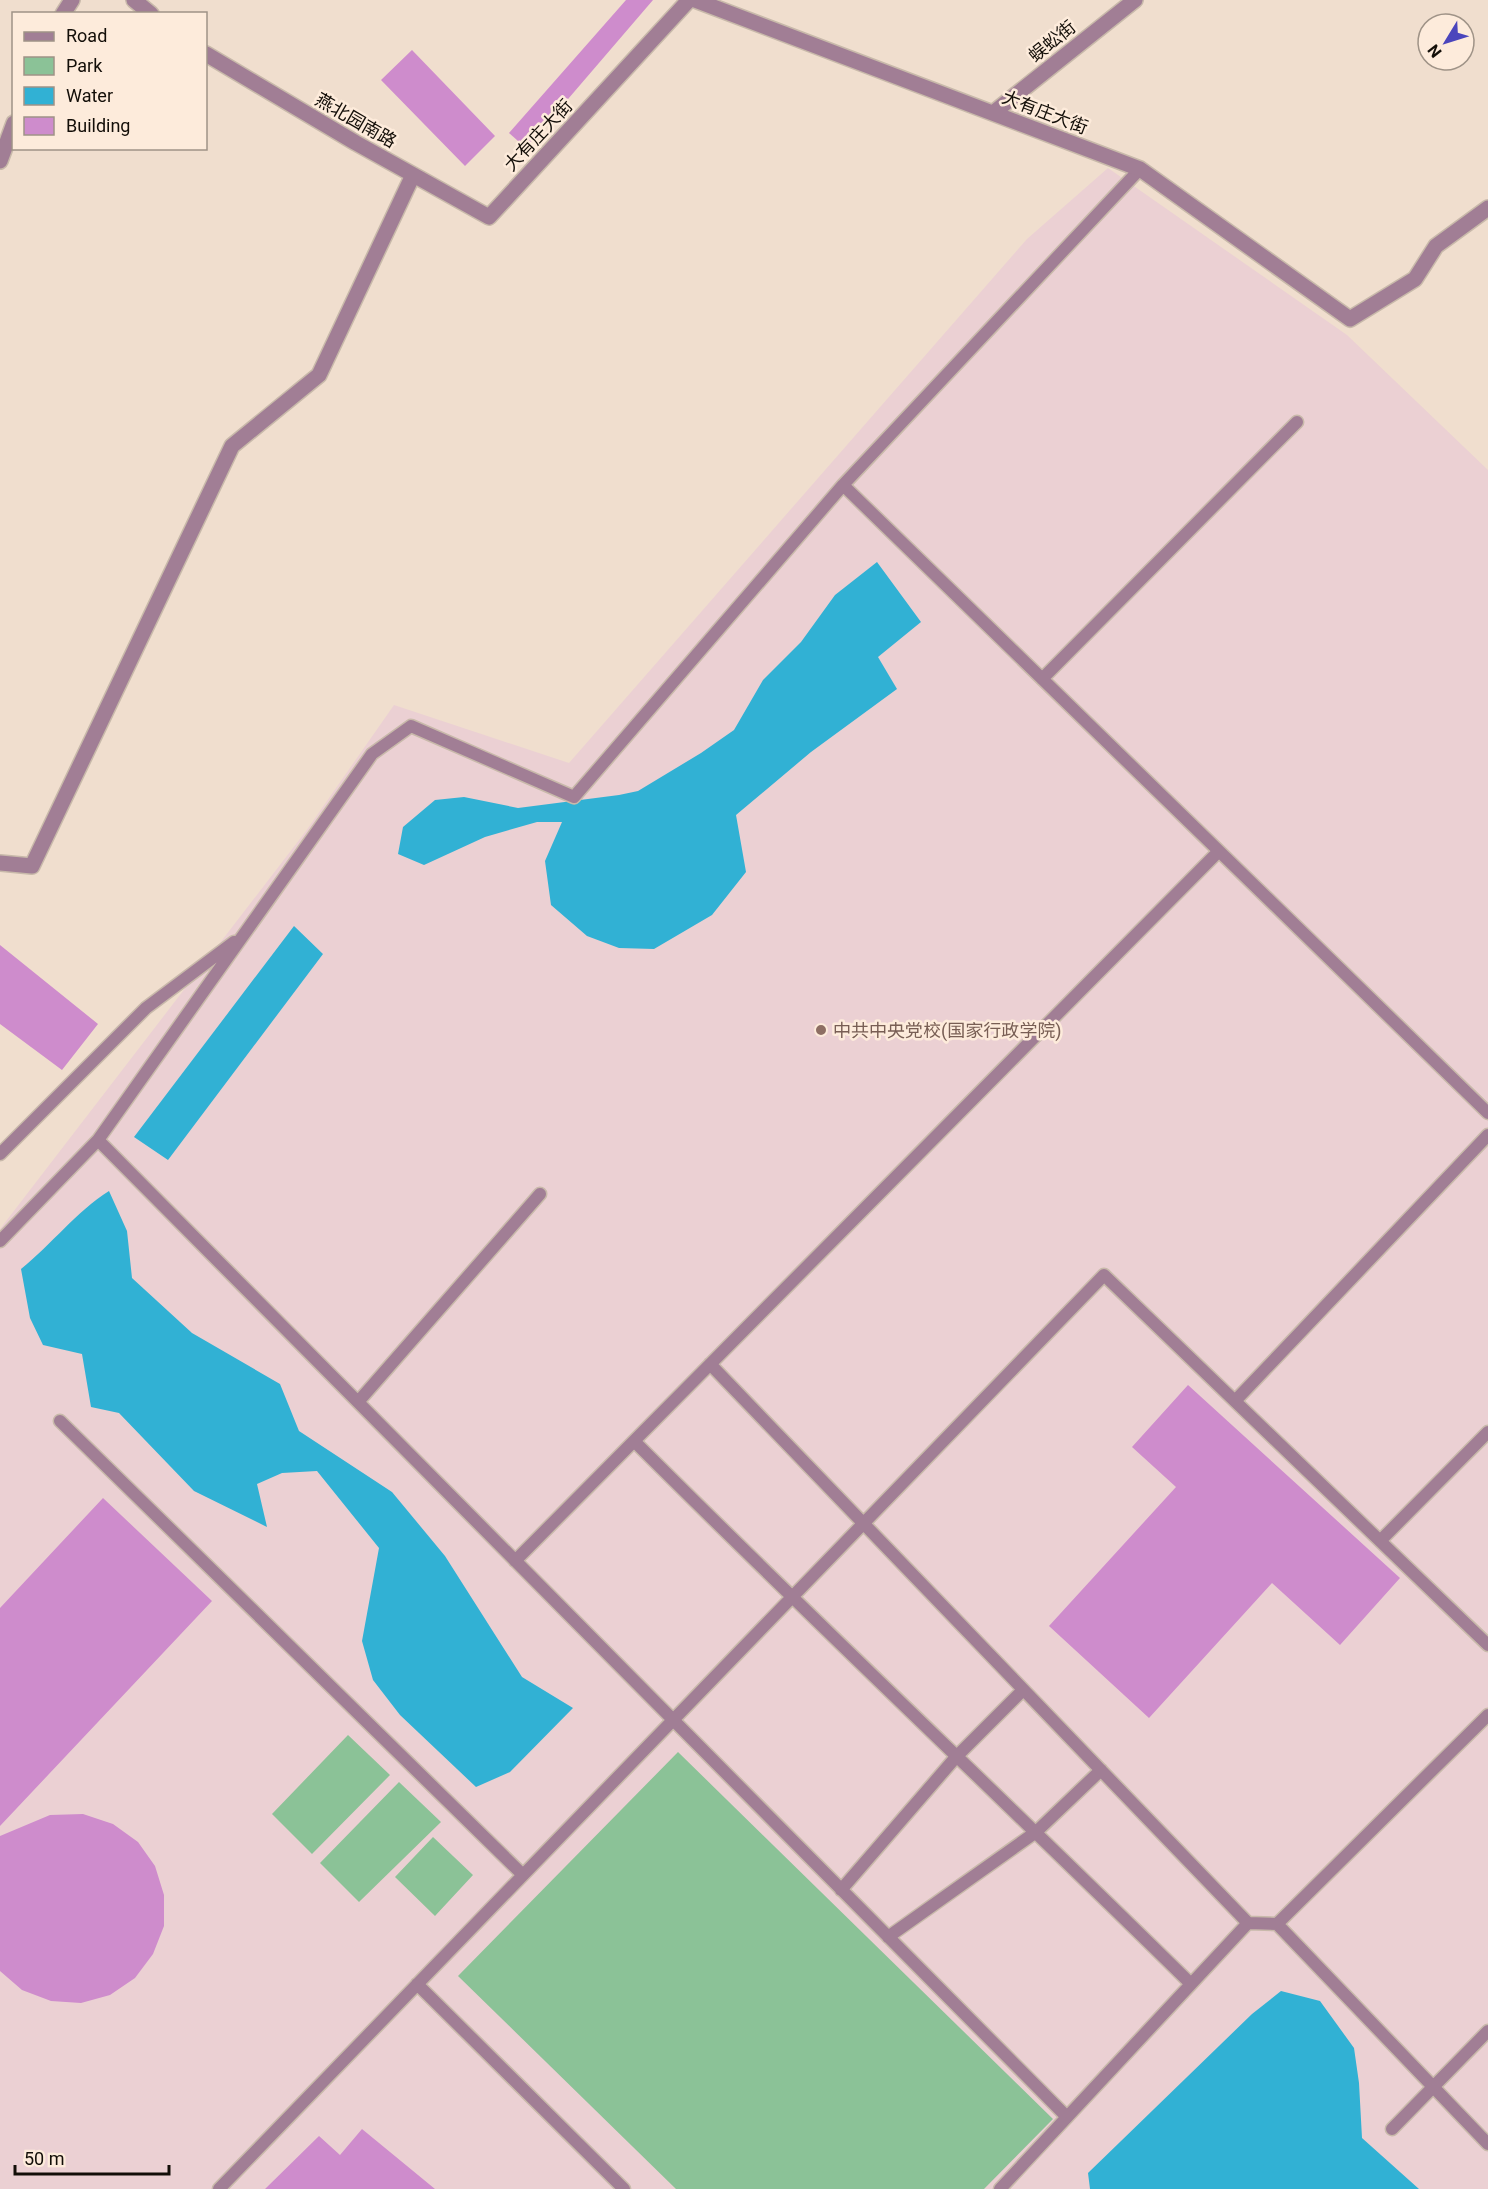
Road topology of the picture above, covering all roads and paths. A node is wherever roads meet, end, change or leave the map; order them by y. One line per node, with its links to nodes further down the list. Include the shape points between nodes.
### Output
1 (134, 0): 5 (street)
2 (689, 0): 13 (street, 大有庄大街)
3 (695, 0): 7 (street, 大有庄大街)
4 (1135, 0): 7 (street, 蜈蚣街)
5 (149, 12)
6 (207, 55): 11 (street, 燕北园南路)
7 (993, 113): 10 (street, 大有庄大街)
8 (12, 128): 9 (street)
9 (0, 161)
10 (1140, 169): 12 (street, 大有庄大街, via 1350,319 1415,279 1436,246); 15 (lane)
11 (413, 175): 13 (street, 燕北园南路); 18 (street, via 319,375 231,446 32,866)
12 (1488, 208)
13 (489, 218)
14 (1298, 422): 16 (lane)
15 (843, 485): 16 (lane); 19 (lane, via 574,797 411,726 372,754)
16 (1041, 679): 17 (lane)
17 (1219, 851): 20 (lane); 26 (lane)
18 (0, 863)
19 (243, 936): 22 (lane); 23 (lane, via 146,1008)
20 (1488, 1113)
21 (1488, 1135): 27 (lane)
22 (98, 1140): 25 (lane); 28 (lane)
23 (0, 1154)
24 (540, 1194): 28 (lane)
25 (0, 1241)
26 (710, 1364): 31 (lane); 32 (lane)
27 (1234, 1401): 32 (lane, via 1104,1275); 33 (lane)
28 (358, 1402): 34 (lane)
29 (60, 1421): 43 (lane)
30 (1488, 1432): 33 (lane)
31 (634, 1441): 34 (lane); 35 (lane)
32 (863, 1524): 35 (lane); 37 (lane)
33 (1380, 1541): 36 (lane)
34 (515, 1561): 39 (lane)
35 (791, 1598): 39 (lane); 40 (lane)
36 (1488, 1645)
37 (1023, 1690): 40 (lane); 41 (lane)
38 (1488, 1715): 46 (lane)
39 (672, 1720): 43 (lane); 44 (lane)
40 (956, 1757): 42 (lane); 44 (lane)
41 (1101, 1770): 42 (lane); 45 (lane)
42 (1036, 1832): 47 (lane); 49 (lane)
43 (523, 1875): 48 (lane)
44 (841, 1890): 47 (lane)
45 (1248, 1923): 46 (lane); 49 (lane)
46 (1277, 1924): 51 (lane)
47 (888, 1937): 52 (lane)
48 (417, 1984): 55 (lane); 56 (lane)
49 (1191, 1984): 52 (lane)
50 (1488, 2031): 51 (lane)
51 (1435, 2088): 53 (lane); 54 (lane)
52 (1067, 2117): 57 (lane)
53 (1392, 2129)
54 (1488, 2144)
55 (219, 2189)
56 (624, 2189)
57 (1000, 2189)

